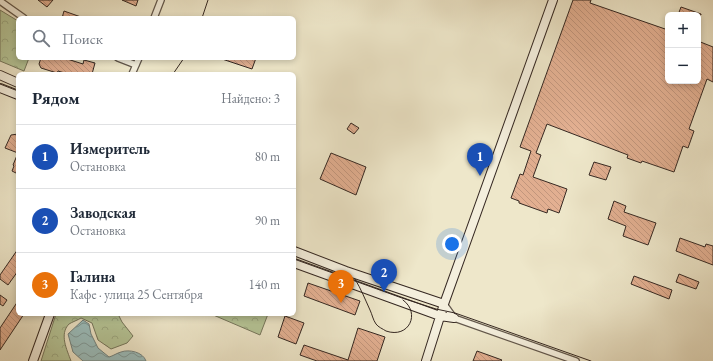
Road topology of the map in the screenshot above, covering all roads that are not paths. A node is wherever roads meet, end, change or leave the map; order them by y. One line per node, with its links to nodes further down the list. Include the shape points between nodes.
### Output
1 (161, 0): 5 (street)
2 (553, 0): 16 (main road)
3 (0, 1): 4 (street)
4 (21, 16)
5 (155, 16)
6 (123, 60): 8 (street)
7 (138, 60): 8 (street)
8 (136, 65): 9 (street)
9 (133, 72)
10 (0, 75): 11 (main road)
11 (16, 82)
12 (0, 88): 13 (main road)
13 (16, 94)
14 (296, 252): 16 (main road)
15 (296, 264): 18 (main road)
16 (444, 304): 18 (main road); 19 (street)
17 (49, 316): 20 (main road)
18 (440, 316): 19 (main road); 21 (main road)
19 (454, 318): 22 (street)
20 (33, 361)
21 (426, 361)
22 (576, 361)

